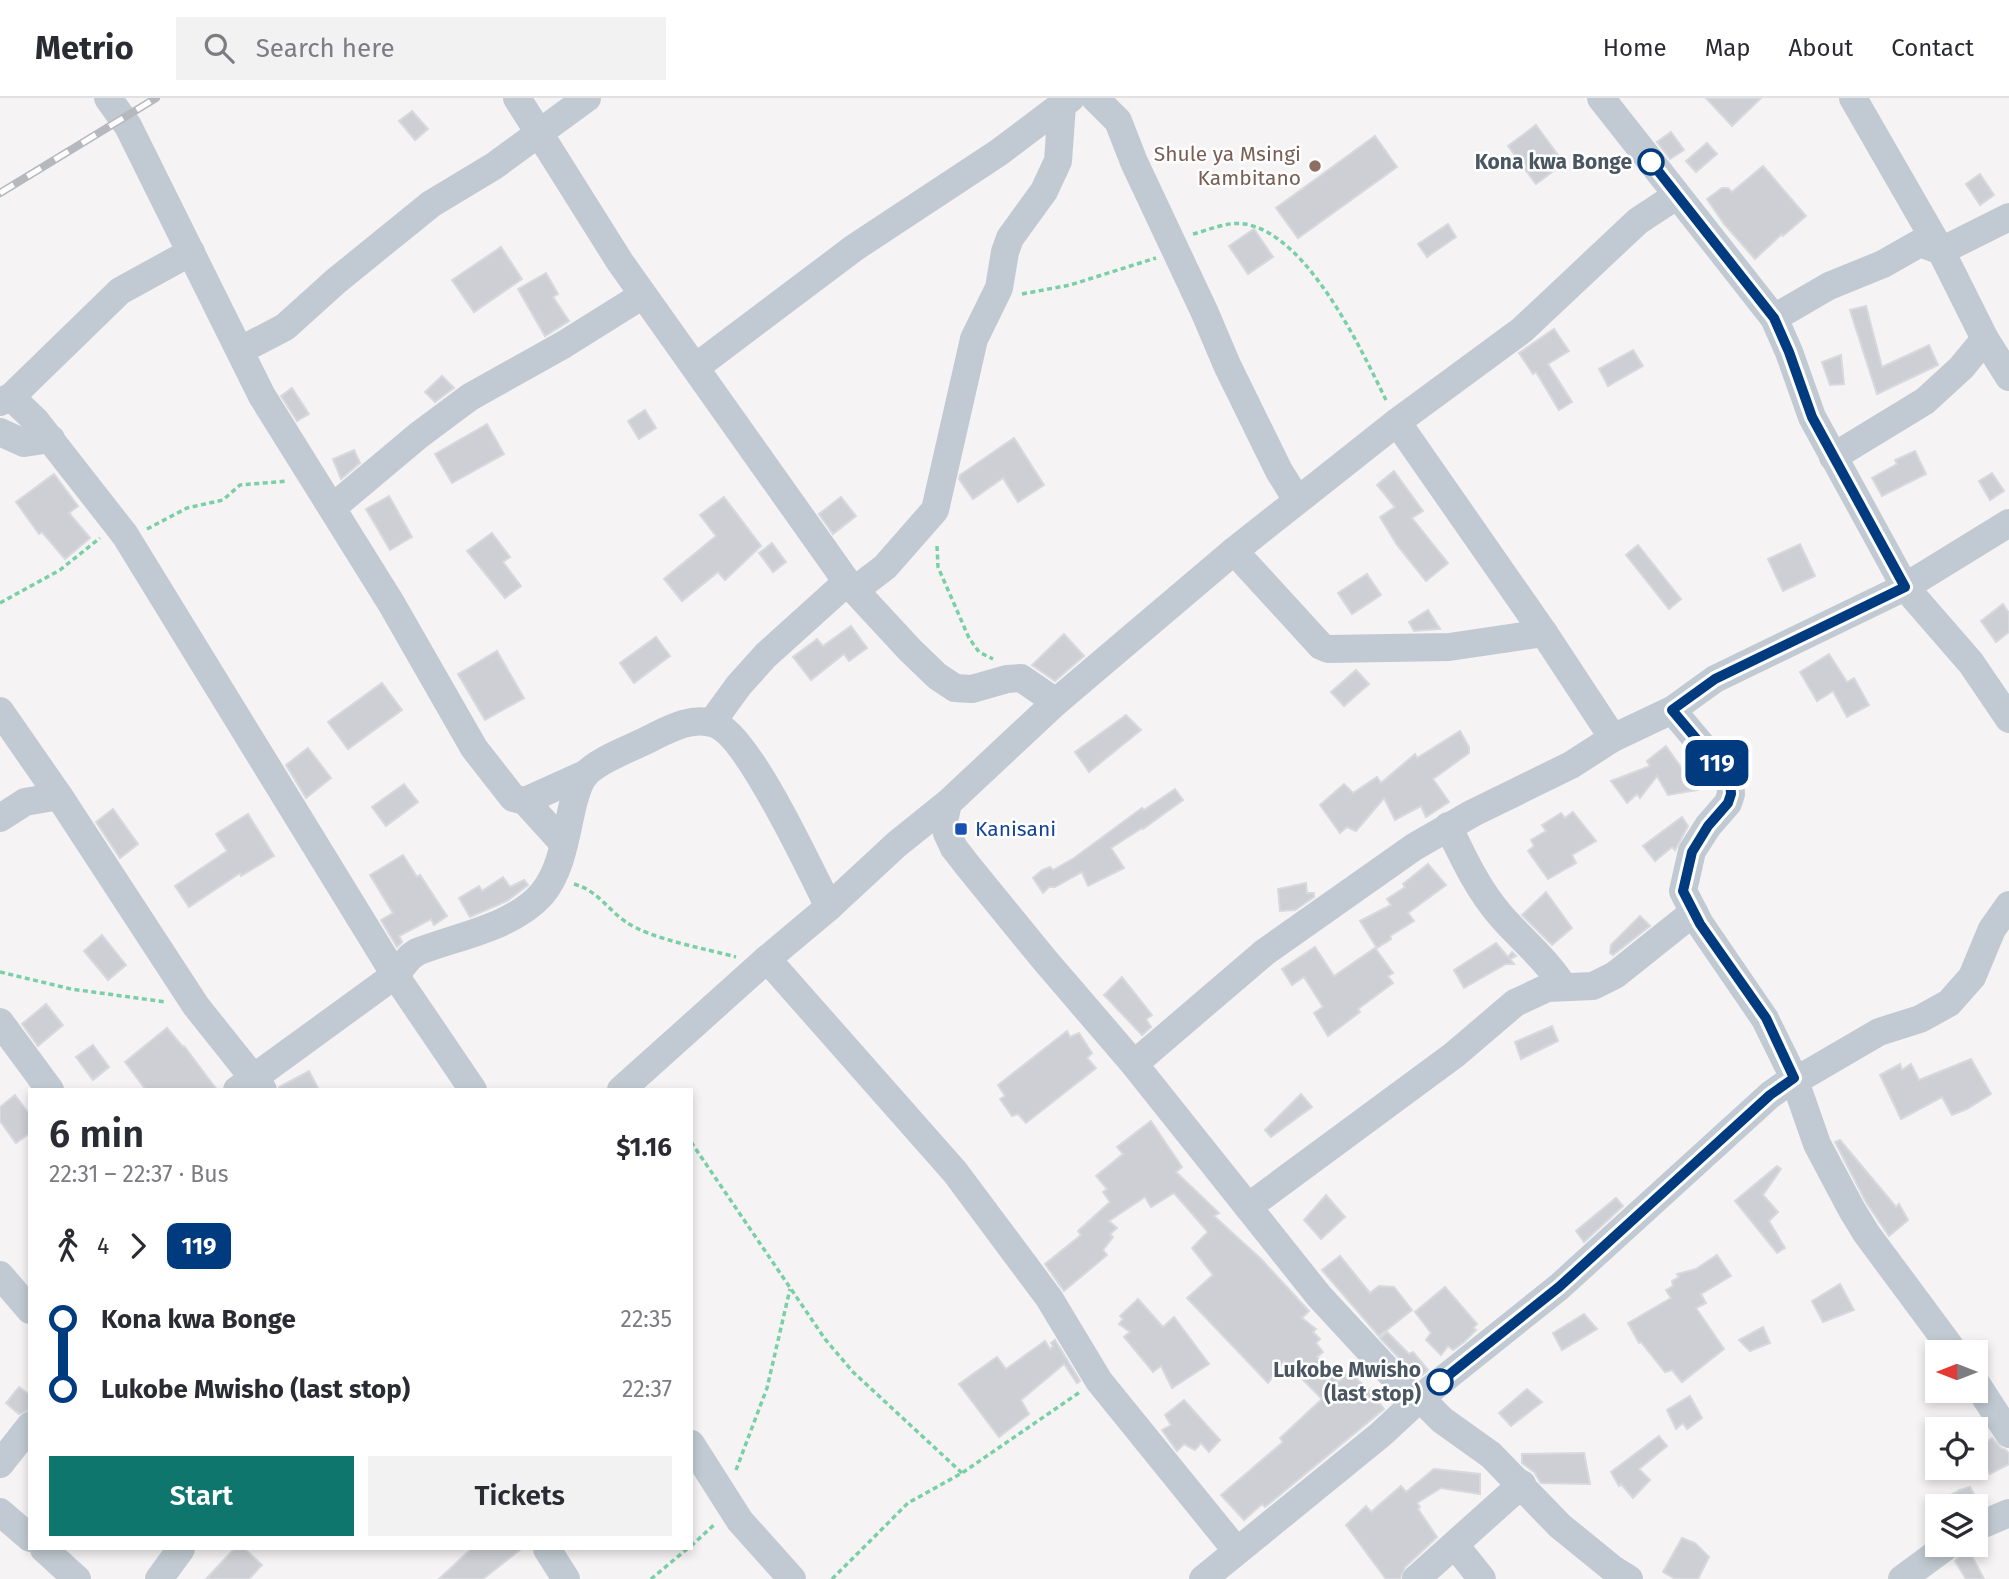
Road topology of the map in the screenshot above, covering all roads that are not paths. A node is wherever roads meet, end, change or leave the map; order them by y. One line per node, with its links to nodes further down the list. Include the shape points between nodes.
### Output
1 (108, 98): 12 (street, via 124,119)
2 (517, 98): 8 (street)
3 (587, 98): 8 (street)
4 (1095, 98): 24 (street, via 1118,121 1248,409)
5 (1601, 98): 9 (street)
6 (1853, 98): 11 (street)
7 (1066, 102): 17 (street, via 854,248); 28 (street, via 1058,161 1044,191 1010,238 995,296 974,339 935,510 885,567)
8 (538, 132): 13 (street); 16 (street, via 494,166 431,204 285,327)
9 (1676, 196): 14 (street); 20 (street, via 1638,221 1522,330)
10 (2009, 217): 11 (street)
11 (1941, 251): 14 (street, via 1920,243); 15 (street)
12 (191, 252): 16 (street); 19 (street, via 120,291)
13 (643, 295): 17 (street); 25 (street, via 470,397)
14 (1774, 318): 23 (street, via 1812,417)
15 (1984, 339): 18 (street); 23 (street, via 1925,401)
16 (241, 350): 25 (street, via 262,396)
17 (696, 368): 28 (street)
18 (2009, 377)
19 (6, 399): 22 (street, via 35,420)
20 (1397, 422): 24 (street); 30 (street)
21 (0, 432): 22 (street, via 24,443)
22 (51, 439): 48 (street, via 122,530)
23 (1833, 457): 29 (street)
24 (1297, 500): 27 (street)
25 (332, 508): 39 (street, via 474,748 513,798)
26 (2009, 523): 29 (street)
27 (1234, 551): 30 (street, via 1328,649 1449,647); 31 (street)
28 (851, 586): 31 (street, via 910,650 955,688 972,689 1021,678); 35 (street, via 766,655)
29 (1905, 587): 33 (street, via 1715,679); 34 (street, via 1971,663)
30 (1544, 632): 36 (street)
31 (1056, 702): 40 (street)
32 (0, 710): 38 (street)
33 (1672, 710): 36 (street); 46 (street, via 1730,779 1728,803 1692,852 1683,891)
34 (2009, 719)
35 (712, 722): 37 (street, via 677,726); 45 (street, via 727,733 763,780)
36 (1614, 738): 42 (street, via 1571,765)
37 (585, 774): 39 (street); 43 (street)
38 (59, 796): 41 (street, via 25,803); 53 (street)
39 (525, 801): 43 (street)
40 (948, 803): 45 (street); 51 (street, via 945,825 954,848)
41 (0, 818)
42 (1448, 826): 49 (street, via 1488,900); 51 (street, via 1265,952)
43 (564, 844): 48 (street, via 542,894 485,930 417,951)
44 (2009, 905): 52 (street, via 1992,929 1972,977 1949,1003 1920,1019 1879,1032)
45 (829, 907): 47 (street)
46 (1693, 912): 49 (street, via 1602,983); 52 (street, via 1766,1018)
47 (764, 962): 56 (street); 76 (street, via 955,1172 1049,1298 1099,1381)
48 (395, 975): 53 (street); 55 (street)
49 (1563, 986): 57 (street, via 1515,1003 1454,1055)
50 (0, 1022): 54 (street)
51 (1134, 1064): 57 (street)
52 (1794, 1078): 60 (street, via 1809,1125 1841,1191 1866,1233); 61 (street, via 1559,1287)
53 (251, 1086)
54 (49, 1088)
55 (471, 1088)
56 (623, 1088)
57 (1248, 1208): 61 (street, via 1319,1296)
58 (0, 1275): 59 (street)
59 (28, 1308)
60 (1945, 1340)
61 (1419, 1400): 67 (street); 76 (street)
62 (1988, 1402): 64 (street)
63 (28, 1429): 66 (street)
64 (2009, 1434)
65 (693, 1447): 81 (street, via 740,1521)
66 (0, 1464)
67 (1522, 1484): 72 (street); 85 (street, via 1560,1526)
68 (0, 1512): 71 (street)
69 (2009, 1513): 70 (street)
70 (1988, 1522)
71 (28, 1536)
72 (1455, 1545): 83 (street); 84 (street)
73 (45, 1550): 78 (street)
74 (180, 1550): 79 (street)
75 (548, 1550): 80 (street)
76 (1236, 1550): 82 (street)
77 (1932, 1557): 86 (street)
78 (77, 1579)
79 (159, 1579)
80 (566, 1579)
81 (792, 1579)
82 (1203, 1579)
83 (1416, 1579)
84 (1482, 1579)
85 (1629, 1579)
86 (1902, 1579)

